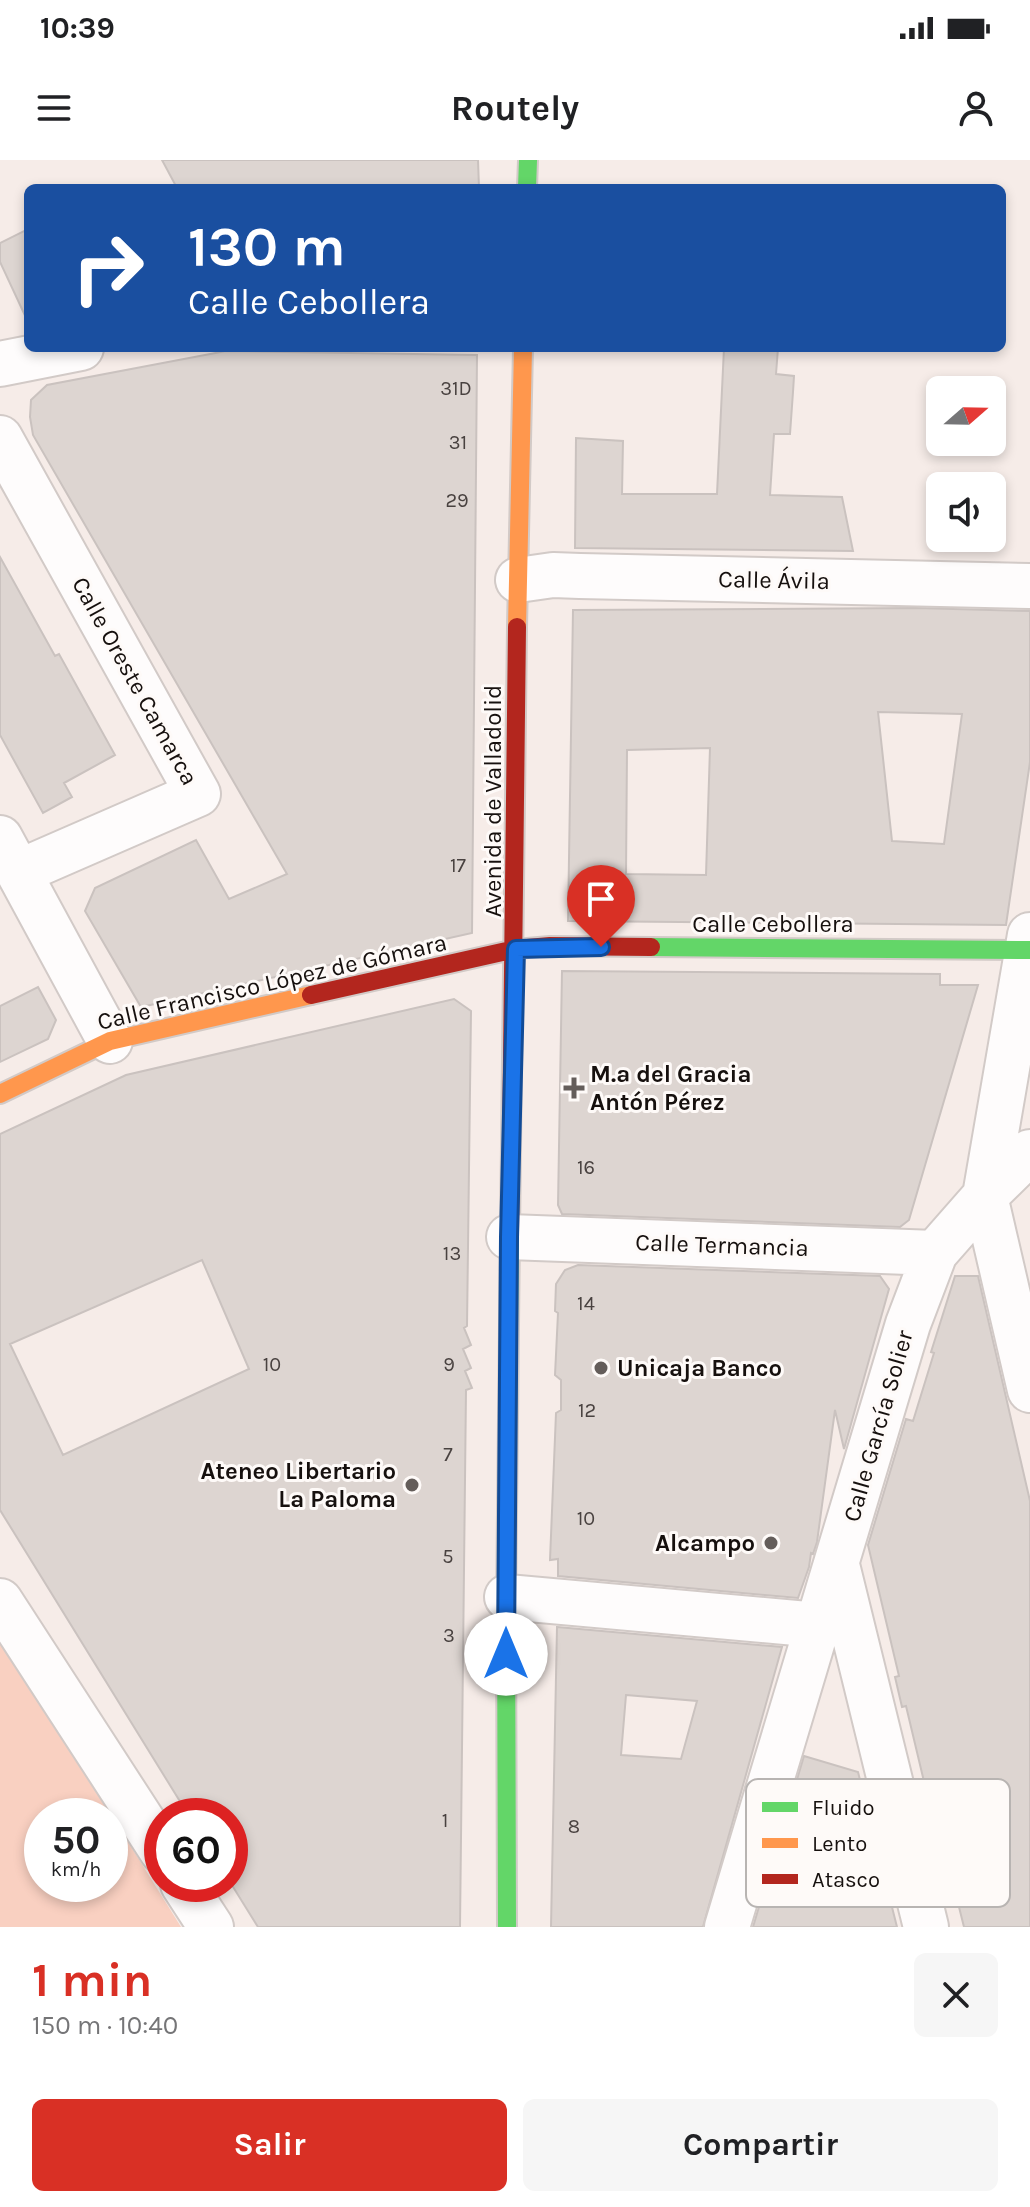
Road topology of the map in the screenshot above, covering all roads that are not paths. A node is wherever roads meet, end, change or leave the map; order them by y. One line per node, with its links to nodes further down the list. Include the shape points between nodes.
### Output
1 (528, 160): 2 (main road)
2 (527, 184)
3 (61, 352): 5 (street)
4 (523, 352): 7 (main road, Avenida de Valladolid)
5 (0, 364)
6 (0, 438): 9 (street, Calle Oreste Camarca, via 198,794)
7 (518, 580): 8 (street, Calle Ávila, via 572,576); 11 (main road, Avenida de Valladolid)
8 (1030, 586)
9 (9, 855): 12 (street)
10 (1029, 945): 11 (main road, Calle Cebollera); 15 (street)
11 (516, 949): 12 (main road, Calle Francisco López de Gómara); 16 (main road, Avenida de Valladolid)
12 (110, 1041): 13 (main road, Calle Francisco López de Gómara)
13 (0, 1094)
14 (1029, 1156): 15 (street, Calle García Solier)
15 (985, 1196): 17 (street, Calle García Solier); 18 (street)
16 (509, 1237): 17 (street, Calle Termancia); 20 (main road, Avenida de Valladolid)
17 (935, 1253): 19 (street, Calle García Solier, via 908,1324)
18 (1030, 1390)
19 (837, 1565): 22 (street, Calle García Solier); 24 (street)
20 (507, 1597): 22 (street); 30 (main road, Avenida de Valladolid)
21 (0, 1601): 25 (street)
22 (818, 1625): 23 (street, Calle García Solier)
23 (772, 1779)
24 (890, 1779)
25 (144, 1823)
26 (746, 1864): 31 (street, Calle García Solier)
27 (195, 1902): 29 (street)
28 (921, 1907): 32 (street)
29 (211, 1927)
30 (507, 1927)
31 (727, 1927)
32 (926, 1927)

